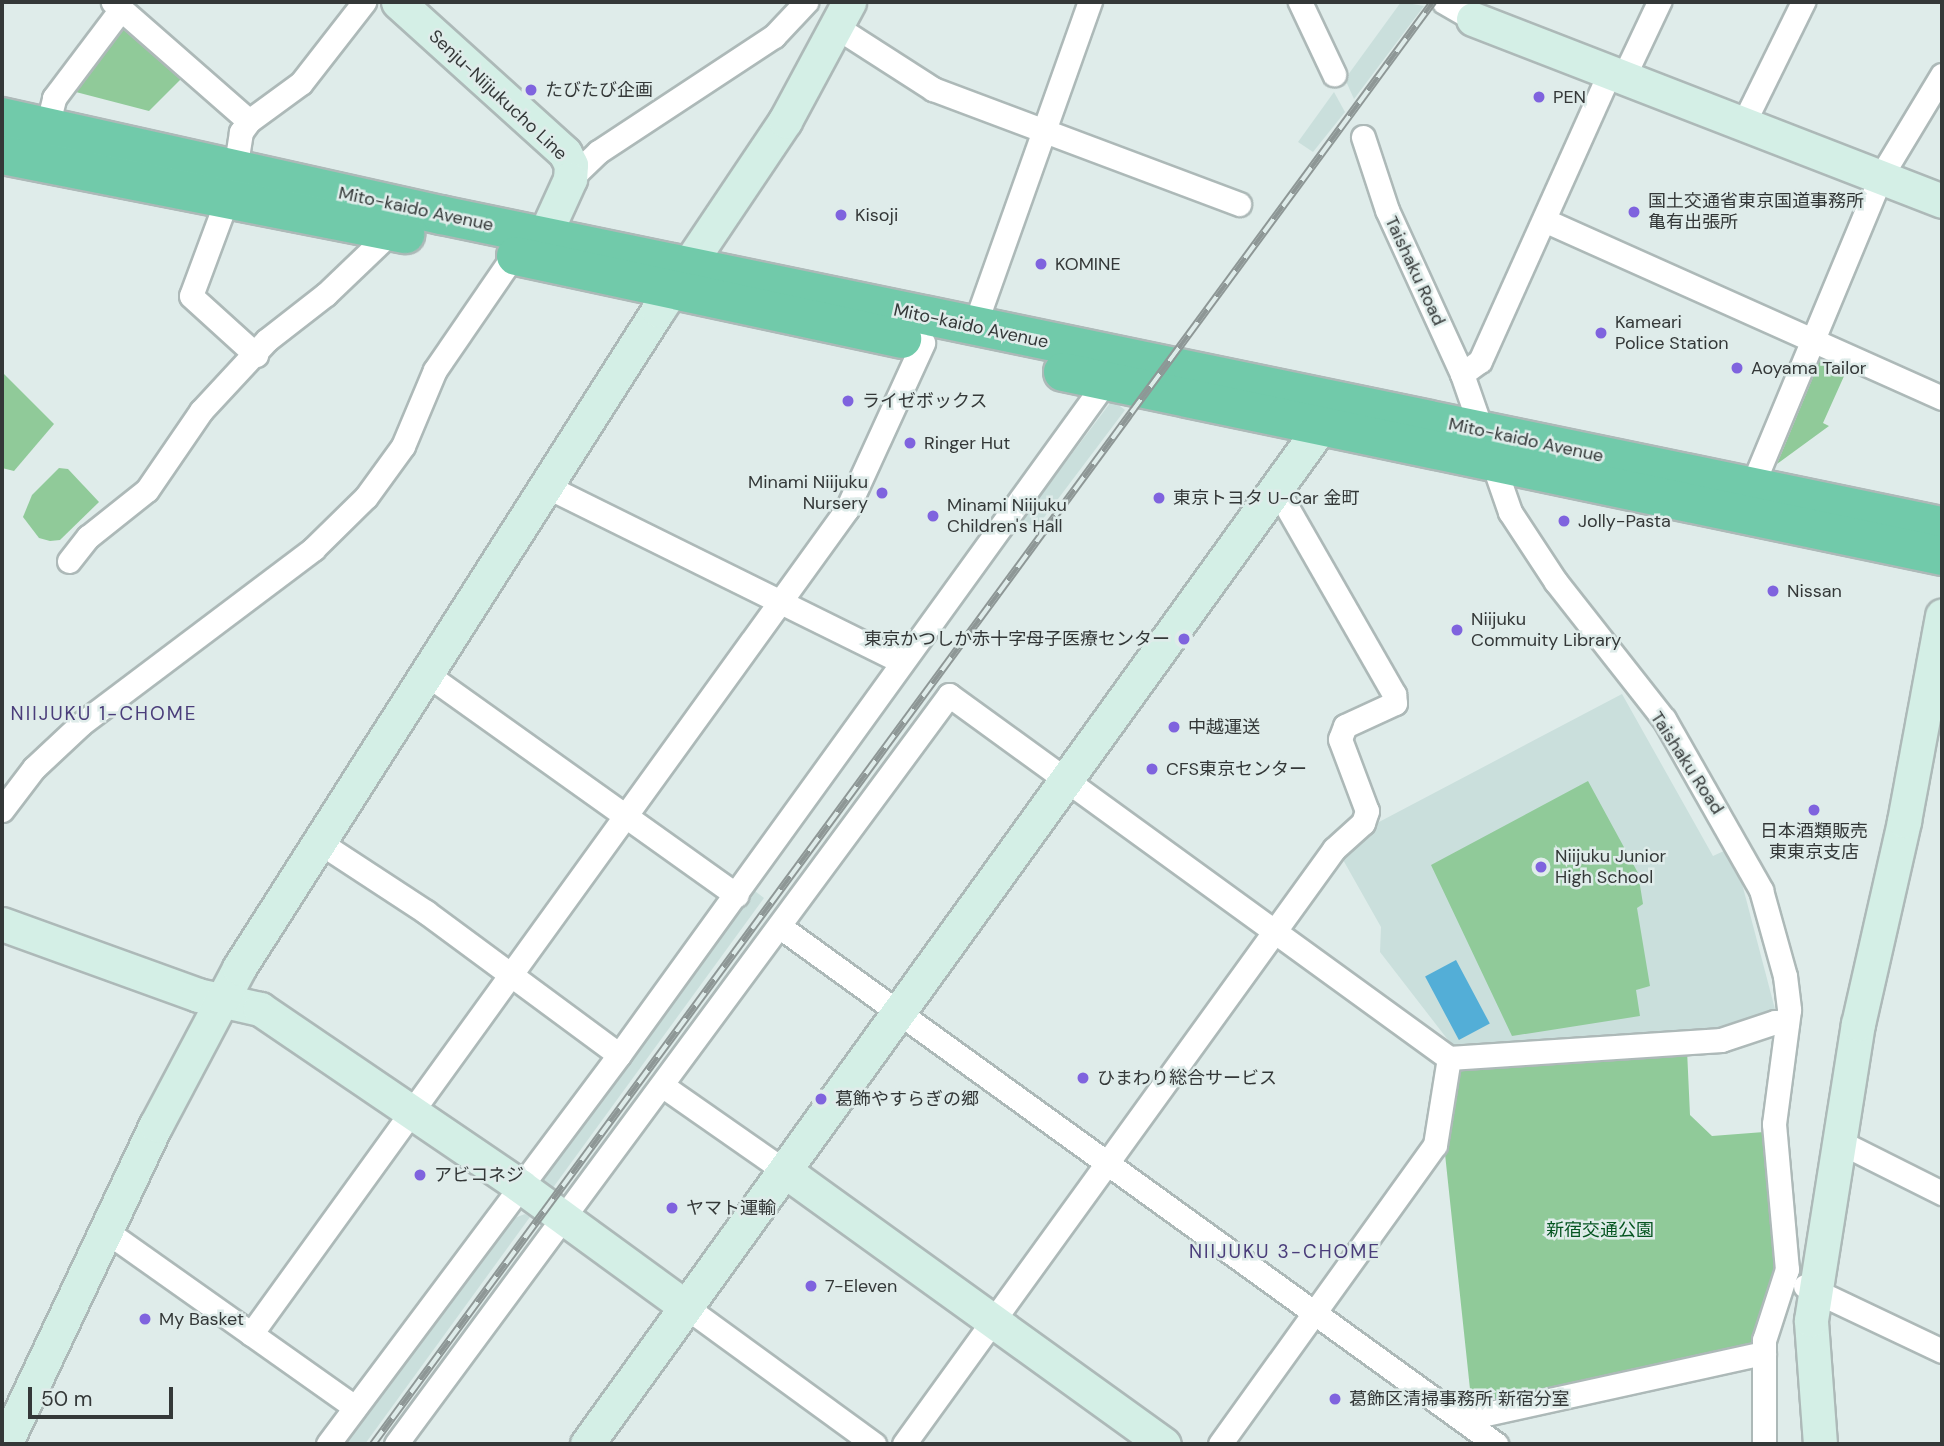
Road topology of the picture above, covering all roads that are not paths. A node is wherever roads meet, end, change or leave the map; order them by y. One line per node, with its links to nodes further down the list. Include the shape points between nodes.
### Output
1 (364, 2): 16 (street, via 301,83)
2 (398, 2): 23 (street, Senju-Niijukucho Line, via 565,153 571,165)
3 (806, 2): 23 (street, via 775,36 598,152)
4 (1090, 2): 19 (street)
5 (1300, 2): 13 (street)
6 (1444, 2): 11 (street)
7 (1659, 2): 12 (street)
8 (1803, 2): 17 (street)
9 (117, 5): 16 (street); 18 (street, via 54,98)
10 (844, 15): 19 (street, via 933,89); 30 (street, via 791,111)
11 (1473, 19): 12 (street)
12 (1618, 72): 17 (street); 27 (street)
13 (1334, 75)
14 (1942, 75): 22 (street)
15 (2, 117): 18 (highway, Mito-kaido Avenue)
16 (249, 121): 24 (street, via 241,132)
17 (1744, 122): 22 (street)
18 (47, 127): 24 (highway, Mito-kaido Avenue)
19 (1043, 130): 26 (street); 31 (street)
20 (1363, 137): 36 (street, Taishaku Road, via 1387,210)
21 (2, 155): 24 (highway, Mito-kaido Avenue)
22 (1881, 177): 25 (street); 32 (street)
23 (570, 178): 29 (street, Senju-Niijukucho Line)
24 (231, 184): 28 (highway, Mito-kaido Avenue); 29 (highway, Mito-kaido Avenue); 34 (street, via 191,296)
25 (1942, 201)
26 (1239, 204)
27 (1544, 220): 32 (street); 36 (street, via 1480,361)
28 (392, 231): 29 (highway, Mito-kaido Avenue); 34 (street, via 326,294 272,335)
29 (528, 246): 30 (highway, Mito-kaido Avenue); 51 (street, via 435,370 403,446 366,497 313,549 81,724 34,768)
30 (680, 277): 31 (highway, Mito-kaido Avenue); 33 (highway, Mito-kaido Avenue); 40 (street)
31 (974, 327): 35 (highway, Mito-kaido Avenue)
32 (1811, 341): 37 (street); 41 (street)
33 (923, 343): 35 (highway, Mito-kaido Avenue); 46 (street, via 847,509)
34 (256, 355): 45 (street, via 201,411 147,490 88,537)
35 (1103, 367): 38 (highway, Mito-kaido Avenue); 48 (street)
36 (1462, 374): 39 (street, Taishaku Road)
37 (1942, 398)
38 (1331, 414): 39 (highway, Mito-kaido Avenue); 42 (street)
39 (1489, 447): 41 (highway, Mito-kaido Avenue); 44 (highway, Mito-kaido Avenue); 61 (street, Taishaku Road, via 1510,512 1525,539 1664,719 1761,890 1785,976)
40 (546, 486): 46 (street); 49 (street)
41 (1752, 486): 43 (highway, Mito-kaido Avenue)
42 (1277, 490): 50 (street); 57 (street, via 1395,703 1345,726 1340,739 1367,811 1363,823 1334,849)
43 (1942, 526)
44 (1942, 556)
45 (69, 561)
46 (778, 602): 48 (street); 52 (street)
47 (1942, 615): 66 (street, Taishaku Road, via 1904,821 1860,1015)
48 (902, 662): 54 (street)
49 (428, 675): 52 (street); 53 (street)
50 (1067, 781): 56 (street, via 949,695); 57 (street); 60 (street)
51 (2, 810)
52 (625, 816): 54 (street); 58 (street)
53 (319, 842): 58 (street); 59 (street)
54 (736, 895): 62 (street)
55 (2, 924): 59 (street, via 198,995)
56 (779, 926): 60 (street); 64 (street)
57 (1275, 930): 63 (street); 67 (street)
58 (512, 976): 62 (street); 65 (street)
59 (222, 998): 65 (street, via 260,1009); 72 (street)
60 (899, 1012): 67 (street); 68 (street)
61 (1787, 1024): 63 (street, via 1775,1022 1721,1040); 73 (street, Taishaku Road, via 1774,1124 1788,1243)
62 (619, 1055): 69 (street)
63 (1449, 1058): 75 (street, via 1435,1146)
64 (663, 1086): 68 (street); 71 (street)
65 (414, 1113): 69 (street); 77 (street)
66 (1840, 1142): 70 (street); 73 (street, Taishaku Road)
67 (1107, 1162): 75 (street); 76 (street)
68 (785, 1171): 74 (street); 76 (street)
69 (520, 1186): 71 (street); 80 (street)
70 (1942, 1193)
71 (565, 1218): 74 (street); 82 (street)
72 (106, 1231): 77 (street); 83 (street)
73 (1801, 1284): 78 (street); 79 (street); 92 (street, Taishaku Road)
74 (686, 1307): 85 (street); 86 (street)
75 (1316, 1311): 81 (street); 89 (street)
76 (992, 1321): 87 (street); 88 (street)
77 (251, 1335): 80 (street)
78 (1942, 1351)
79 (1764, 1353): 81 (street); 91 (street)
80 (355, 1407): 84 (street)
81 (1463, 1419): 90 (street)
82 (399, 1443)
83 (5, 1444)
84 (328, 1444)
85 (587, 1444)
86 (874, 1444)
87 (904, 1444)
88 (1164, 1444)
89 (1220, 1444)
90 (1496, 1444)
91 (1764, 1444)
92 (1820, 1444)

